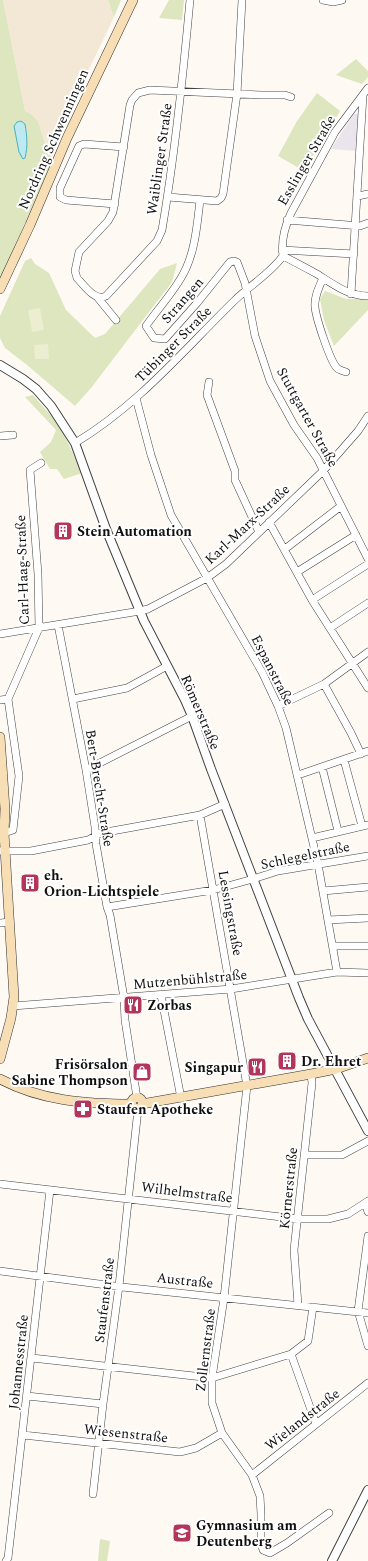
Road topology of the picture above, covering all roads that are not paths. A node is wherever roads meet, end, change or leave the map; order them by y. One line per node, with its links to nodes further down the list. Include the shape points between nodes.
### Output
1 (133, 0): 27 (main road, Nordring Schwenningen, via 67,138)
2 (190, 0): 7 (street, Waiblinger Straße)
3 (242, 0): 8 (street)
4 (322, 0): 5 (street)
5 (342, 0)
6 (368, 88): 9 (street, Esslinger Straße)
7 (182, 90): 8 (street); 12 (street, via 150,90 138,93 130,105); 17 (street, Waiblinger Straße)
8 (237, 94): 10 (street); 18 (street, via 222,198 217,201)
9 (363, 95): 11 (street); 20 (street, Esslinger Straße, via 330,140)
10 (291, 97)
11 (365, 135): 14 (street)
12 (124, 147): 19 (street); 19 (street, via 84,144 79,146 59,193 62,199 66,200)
13 (368, 164): 14 (street)
14 (360, 166): 16 (street)
15 (368, 194): 16 (street)
16 (358, 196): 22 (street)
17 (168, 197): 18 (street); 31 (street, Waiblinger Straße, via 162,230 157,241 106,296)
18 (200, 200): 25 (street, Strangen, via 197,229 188,263 181,278 146,326 154,338 165,339)
19 (115, 204): 31 (street, via 111,218 82,248 75,271 77,278)
20 (287, 220): 22 (street, Esslinger Straße); 23 (street, Esslinger Straße)
21 (368, 223): 22 (street, Esslinger Straße)
22 (356, 226): 24 (street)
23 (283, 253): 24 (street); 26 (street); 28 (street, Tübinger Straße)
24 (354, 254): 29 (street)
25 (234, 260): 28 (street, Stuttgarter Straße, via 242,272)
26 (323, 278): 29 (street); 34 (street, via 315,307 330,355 337,368)
27 (0, 289)
28 (245, 291): 36 (street, Tübinger Straße); 42 (street, Stuttgarter Straße, via 255,336 270,381)
29 (351, 294): 30 (street)
30 (368, 296)
31 (100, 298): 32 (street)
32 (116, 320)
33 (1, 365): 40 (street, Römerstraße, via 36,389 51,406)
34 (346, 372)
35 (209, 382): 45 (street, via 207,395 235,471 235,480)
36 (136, 398): 40 (street, Tübinger Straße, via 93,433); 51 (street, Espanstraße, via 150,455 171,515)
37 (368, 416): 42 (street, Karl-Marx-Straße)
38 (13, 435): 39 (street)
39 (0, 436)
40 (75, 443): 54 (street, Römerstraße, via 106,529)
41 (41, 464): 56 (street, Carl-Haag-Straße, via 30,470 38,574)
42 (323, 471): 43 (street, Stuttgarter Straße); 44 (street, Karl-Marx-Straße)
43 (341, 506): 46 (street, Stuttgarter Straße); 47 (street)
44 (269, 522): 45 (street, Karl-Marx-Straße); 47 (street)
45 (259, 532): 51 (street, Karl-Marx-Straße, via 226,564)
46 (356, 535): 48 (street, Stuttgarter Straße); 50 (street)
47 (285, 549): 50 (street)
48 (368, 559)
49 (368, 564): 52 (street)
50 (297, 572): 52 (street)
51 (207, 578): 54 (street, Karl-Marx-Straße); 67 (street, Espanstraße, via 259,667)
52 (312, 600): 57 (street)
53 (368, 603): 57 (street)
54 (140, 611): 55 (street, Karl-Marx-Straße); 61 (street, Römerstraße)
55 (58, 625): 56 (street, Karl-Marx-Straße); 65 (street, Bert-Brecht-Straße)
56 (39, 628): 58 (street, Karl-Marx-Straße); 64 (street, Carl-Haag-Straße)
57 (330, 628): 60 (street)
58 (0, 634)
59 (368, 652): 60 (street)
60 (352, 663): 62 (street); 63 (street)
61 (167, 666): 65 (street, via 127,688); 68 (street, Römerstraße)
62 (324, 684): 67 (street); 70 (street)
63 (368, 688)
64 (8, 699): 66 (street); 80 (street, via 19,776 14,830)
65 (73, 699): 73 (street, Bert-Brecht-Straße)
66 (0, 700)
67 (278, 706): 74 (street, Espanstraße)
68 (192, 716): 73 (street); 76 (street, Römerstraße)
69 (0, 737): 75 (main road)
70 (366, 754): 71 (street)
71 (344, 760): 72 (street); 78 (street)
72 (322, 767): 74 (street); 79 (street)
73 (86, 770): 81 (street, Bert-Brecht-Straße)
74 (298, 775): 82 (street, Espanstraße)
75 (2, 786): 80 (main road, via 5,809)
76 (224, 804): 77 (street); 86 (street, Römerstraße)
77 (200, 815): 81 (street); 88 (street, Lessingstraße)
78 (365, 825): 79 (street)
79 (338, 831): 82 (street)
80 (4, 833): 83 (main road)
81 (96, 836): 83 (street, via 88,840 31,851); 90 (street, Bert-Brecht-Straße)
82 (312, 838): 85 (street, Espanstraße)
83 (3, 851): 93 (main road)
84 (368, 856): 85 (street, Schlegelstraße)
85 (318, 864): 86 (street, Schlegelstraße, via 278,871); 89 (street, Espanstraße)
86 (253, 879): 88 (street, Schlegelstraße); 99 (street, Römerstraße)
87 (368, 887): 89 (street)
88 (213, 890): 90 (street, Schlegelstraße); 100 (street, Lessingstraße)
89 (323, 890): 92 (street, Espanstraße)
90 (107, 908): 102 (street, Bert-Brecht-Straße)
91 (368, 918): 92 (street)
92 (328, 920): 95 (street, Espanstraße)
93 (10, 922): 94 (street); 103 (main road)
94 (0, 923)
95 (333, 946): 96 (street); 97 (street, Espanstraße)
96 (368, 946)
97 (337, 972): 98 (street, Mutzenbühlstraße); 99 (street, Mutzenbühlstraße)
98 (368, 973)
99 (291, 980): 100 (street, Mutzenbühlstraße); 106 (street, Römerstraße, via 308,1019)
100 (231, 989): 101 (street, Mutzenbühlstraße); 110 (street, Lessingstraße)
101 (160, 995): 102 (street, Mutzenbühlstraße); 111 (street)
102 (124, 998): 103 (street, Mutzenbühlstraße); 112 (street, Bert-Brecht-Straße)
103 (13, 1006): 105 (main road)
104 (368, 1058): 106 (main road)
105 (0, 1060)
106 (336, 1069): 108 (main road); 113 (street, Römerstraße)
107 (0, 1072): 109 (main road)
108 (311, 1074): 110 (main road); 115 (street, Körnerstraße)
109 (0, 1079): 112 (main road, via 44,1097 62,1101)
110 (248, 1086): 111 (main road); 120 (street, Zollernstraße)
111 (181, 1098): 112 (main road)
112 (137, 1104): 118 (street, Staufenstraße)
113 (368, 1131)
114 (368, 1141): 115 (street, via 342,1155)
115 (304, 1155): 122 (street, Körnerstraße)
116 (0, 1184): 117 (street, Wilhelmstraße)
117 (50, 1190): 118 (street, Wilhelmstraße); 125 (street, Johannesstraße)
118 (128, 1198): 120 (street, Wilhelmstraße); 126 (street, Staufenstraße)
119 (366, 1202): 121 (street); 122 (street, Wilhelmstraße, via 348,1214 328,1219)
120 (234, 1211): 122 (street, Wilhelmstraße); 127 (street, Zollernstraße)
121 (368, 1212)
122 (298, 1219): 128 (street, Körnerstraße, via 294,1250)
123 (368, 1236): 130 (street)
124 (0, 1271): 125 (street, Austraße)
125 (40, 1276): 126 (street, Austraße); 134 (street, Johannesstraße)
126 (119, 1286): 127 (street, Austraße); 135 (street, Staufenstraße)
127 (224, 1298): 128 (street, Austraße); 136 (street, Zollernstraße)
128 (298, 1305): 129 (street, Austraße)
129 (313, 1307): 130 (street, Austraße); 133 (street, via 308,1341)
130 (358, 1312): 131 (street, Austraße); 132 (street)
131 (368, 1313)
132 (368, 1346)
133 (291, 1354): 136 (street); 140 (street)
134 (32, 1358): 135 (street); 138 (street, Johannesstraße)
135 (108, 1366): 136 (street); 139 (street, Staufenstraße)
136 (212, 1378): 141 (street, Zollernstraße, via 212,1403)
137 (368, 1383): 140 (street, Wielandstraße)
138 (27, 1396): 139 (street); 142 (street, Johannesstraße)
139 (103, 1404): 143 (street, Staufenstraße)
140 (316, 1424): 144 (street, Wielandstraße)
141 (222, 1433): 143 (street, Wiesenstraße, via 196,1448 180,1452); 144 (street, Zollernstraße)
142 (23, 1435): 143 (street, Wiesenstraße); 148 (street, Johannesstraße)
143 (99, 1444): 146 (street, Staufenstraße)
144 (252, 1475): 147 (street, Zollernstraße, via 260,1496 260,1542 263,1550 270,1553)
145 (368, 1490): 149 (street)
146 (93, 1494)
147 (329, 1513)
148 (6, 1561)
149 (332, 1561)

